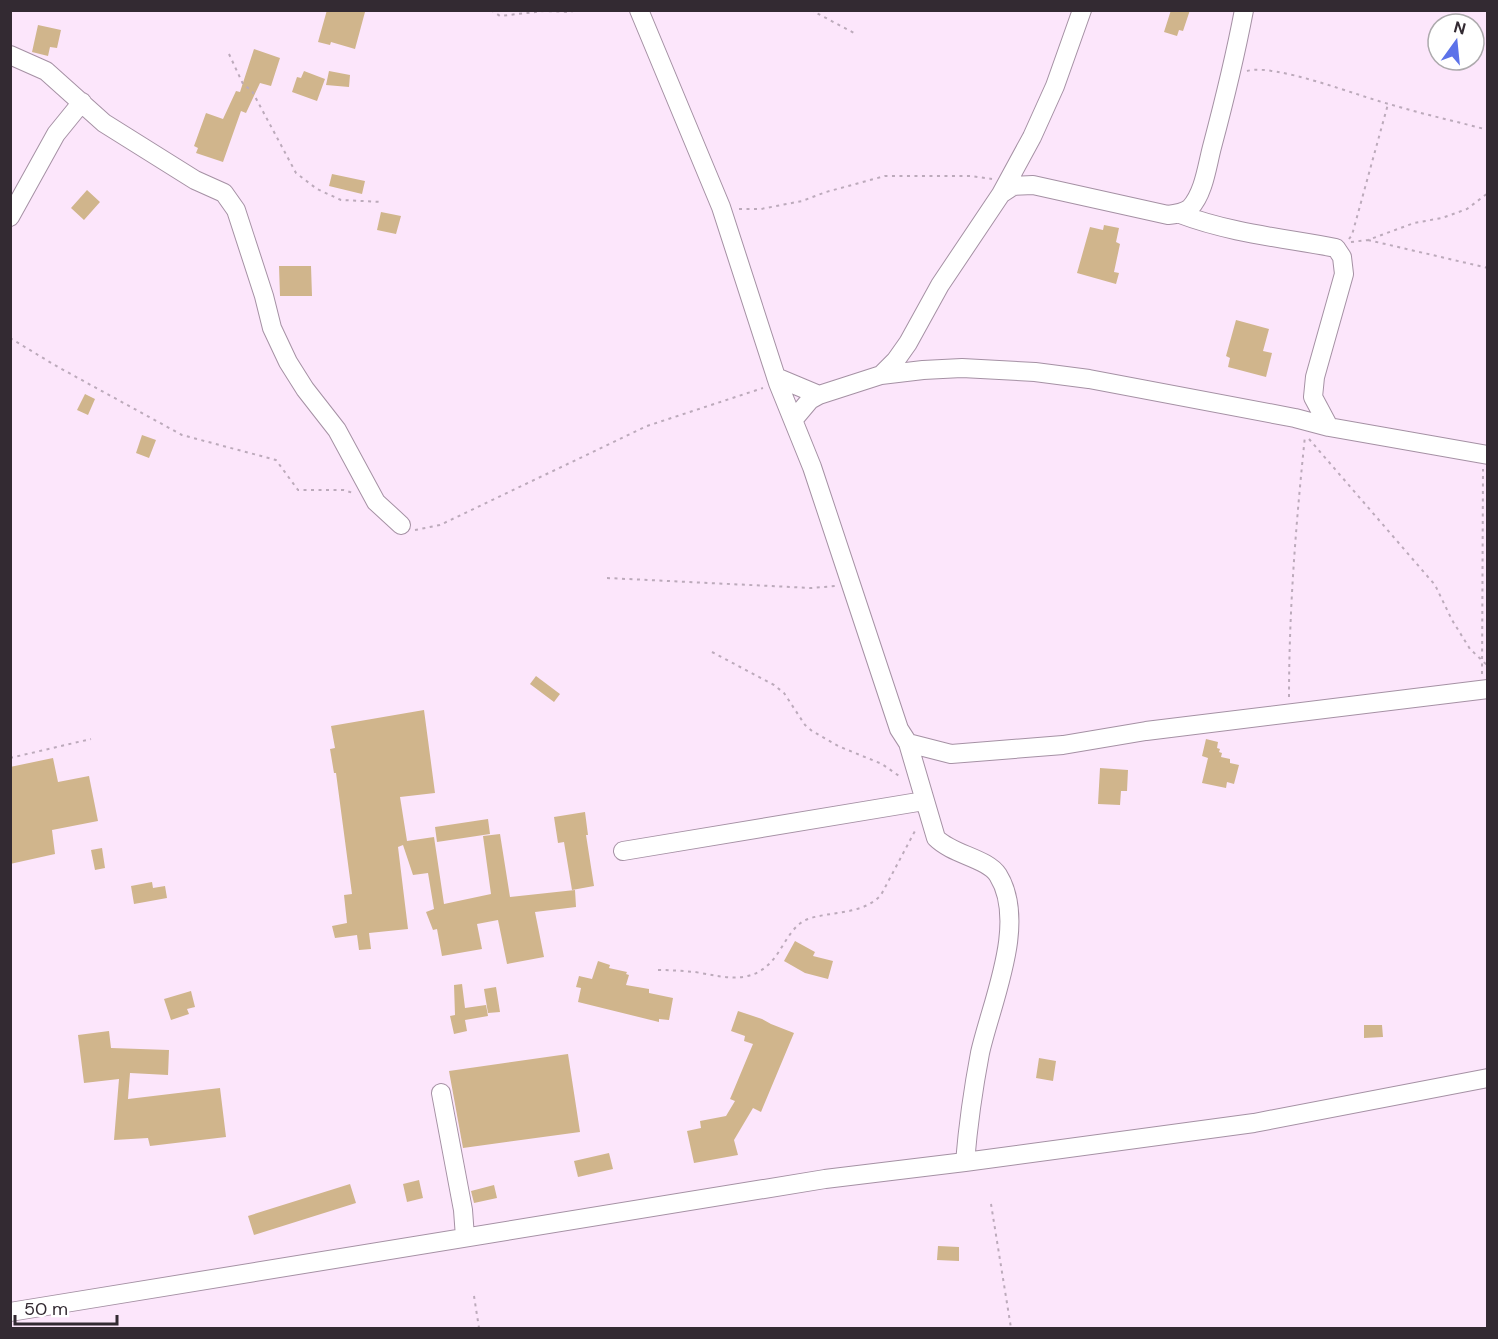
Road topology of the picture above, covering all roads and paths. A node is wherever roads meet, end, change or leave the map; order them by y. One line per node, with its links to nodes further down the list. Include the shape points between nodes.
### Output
1 (491, 10): 2 (path, via 501,16)
2 (578, 10)
3 (639, 10): 18 (street)
4 (811, 10): 7 (path)
5 (1082, 10): 14 (street, via 1055,86)
6 (1244, 10): 10 (street)
7 (854, 33)
8 (229, 54): 17 (path, via 296,173 341,200)
9 (10, 55): 11 (street, via 46,71)
10 (1231, 76): 12 (path, via 1252,70 1268,71); 15 (street)
11 (82, 102): 20 (street, via 56,134); 33 (street, via 113,129 195,180 224,193 236,210 272,328 288,362 337,430)
12 (1388, 104): 13 (path); 22 (path, via 1347,242)
13 (1488, 130)
14 (1004, 188): 18 (path, via 971,176 885,176 778,206); 19 (street, via 1033,185 1168,215); 25 (street, via 908,342)
15 (1200, 191): 19 (street, via 1190,208); 21 (street)
16 (1488, 193): 22 (path, via 1467,208 1442,218 1414,223)
17 (382, 202)
18 (721, 207): 26 (street)
19 (1180, 214): 21 (street)
20 (10, 217)
21 (1204, 224): 28 (street, via 1336,248 1342,257 1344,274)
22 (1368, 240): 23 (path)
23 (1488, 268)
24 (10, 338): 33 (path, via 182,435 276,460 298,490 344,490)
25 (881, 375): 27 (street); 30 (street, via 962,368 1035,372 1089,379)
26 (777, 380): 27 (street); 29 (street); 34 (path, via 646,426 440,525 416,531)
27 (819, 395): 29 (street)
28 (1313, 397): 30 (street); 31 (street)
29 (794, 419): 36 (street)
30 (1303, 425): 31 (street); 38 (path, via 1435,585 1452,620); 41 (path, via 1291,600)
31 (1329, 426): 32 (street)
32 (1486, 455): 38 (path)
33 (376, 502): 34 (street)
34 (401, 525)
35 (607, 578): 36 (path, via 811,588)
36 (851, 586): 43 (street, via 899,729)
37 (712, 652): 45 (path, via 774,685 812,731 882,764)
38 (1481, 662): 39 (path); 40 (path)
39 (1488, 666)
40 (1485, 689): 41 (street)
41 (1289, 715): 43 (street, via 1063,745 951,754)
42 (91, 739): 44 (path)
43 (908, 743): 45 (street)
44 (10, 758)
45 (924, 800): 46 (street); 47 (path, via 875,902 798,924 772,962 752,975 732,978); 50 (street, via 936,838 944,846 987,864 997,874 1009,919 1002,977 978,1063)
46 (623, 851)
47 (658, 970)
48 (1488, 1078): 50 (street, via 1254,1123)
49 (441, 1093): 52 (street)
50 (965, 1162): 52 (street, via 825,1179)
51 (991, 1204): 56 (path)
52 (465, 1237): 54 (street)
53 (474, 1296): 55 (path)
54 (10, 1312)
55 (479, 1329)
56 (1011, 1329)

